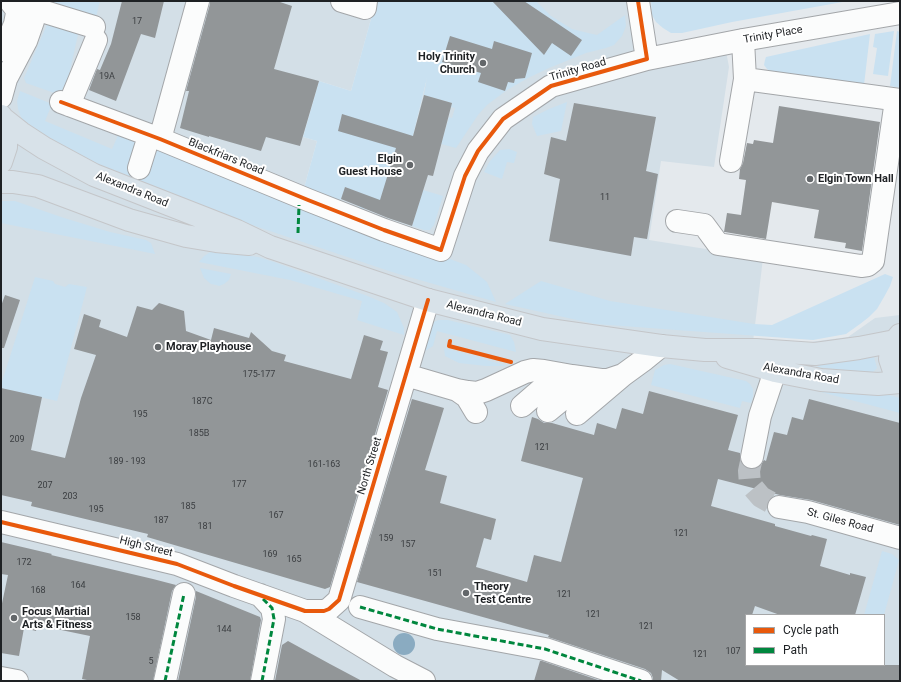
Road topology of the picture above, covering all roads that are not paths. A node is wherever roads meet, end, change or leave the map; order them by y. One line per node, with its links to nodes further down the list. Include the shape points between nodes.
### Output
1 (198, 1): 13 (street)
2 (342, 1): 3 (street, via 365,8)
3 (366, 1)
4 (638, 1): 9 (street)
5 (23, 5): 8 (street, via 7,43); 12 (street, via 33,21 26,41 6,79); 13 (street, Blackfriars Road, via 95,34 65,103)
6 (900, 13): 7 (street, Trinity Place)
7 (743, 40): 9 (street, Trinity Place); 10 (street)
8 (1, 50)
9 (647, 60): 19 (street, Trinity Road, via 551,86 503,119 478,151 465,176 441,250)
10 (745, 79): 11 (street); 14 (street)
11 (898, 100): 18 (street, via 874,254 868,265 718,244 704,225)
12 (1, 111): 15 (highway, via 6,133 6,147); 20 (highway, Alexandra Road, via 21,133 94,175 237,231)
13 (154, 138): 16 (street); 19 (street, Blackfriars Road)
14 (731, 161)
15 (1, 162)
16 (139, 168)
17 (1, 182): 20 (highway, Alexandra Road, via 38,186 129,220 186,236)
18 (677, 221)
19 (384, 230)
20 (270, 247): 21 (highway, Alexandra Road)
21 (428, 300): 23 (highway, Alexandra Road, via 542,329); 25 (street, North Street)
22 (897, 338): 24 (highway, Alexandra Road, via 859,348 815,354); 29 (highway, via 890,359)
23 (661, 346): 24 (highway, Alexandra Road); 27 (street)
24 (705, 350): 26 (highway, Alexandra Road)
25 (408, 370): 28 (street, via 467,391 486,390 533,370); 39 (street, North Street, via 339,600 324,611)
26 (775, 371): 30 (highway, Alexandra Road, via 821,380 878,384); 32 (street, via 760,416)
27 (623, 374): 28 (street, via 608,380); 31 (street)
28 (573, 376): 31 (street); 31 (street)
29 (900, 378)
30 (900, 382)
31 (549, 410)
32 (752, 457)
33 (779, 507): 35 (street, St. Giles Road, via 808,512)
34 (1, 522): 37 (street, High Street, via 177,564)
35 (900, 538)
36 (184, 594): 42 (street)
37 (260, 595): 39 (street, High Street); 43 (street, via 274,614)
38 (360, 607): 45 (street, via 437,629 545,649)
39 (305, 611): 44 (street, High Street)
40 (1, 678): 41 (street)
41 (17, 681)
42 (165, 681)
43 (262, 681)
44 (424, 681)
45 (641, 681)

